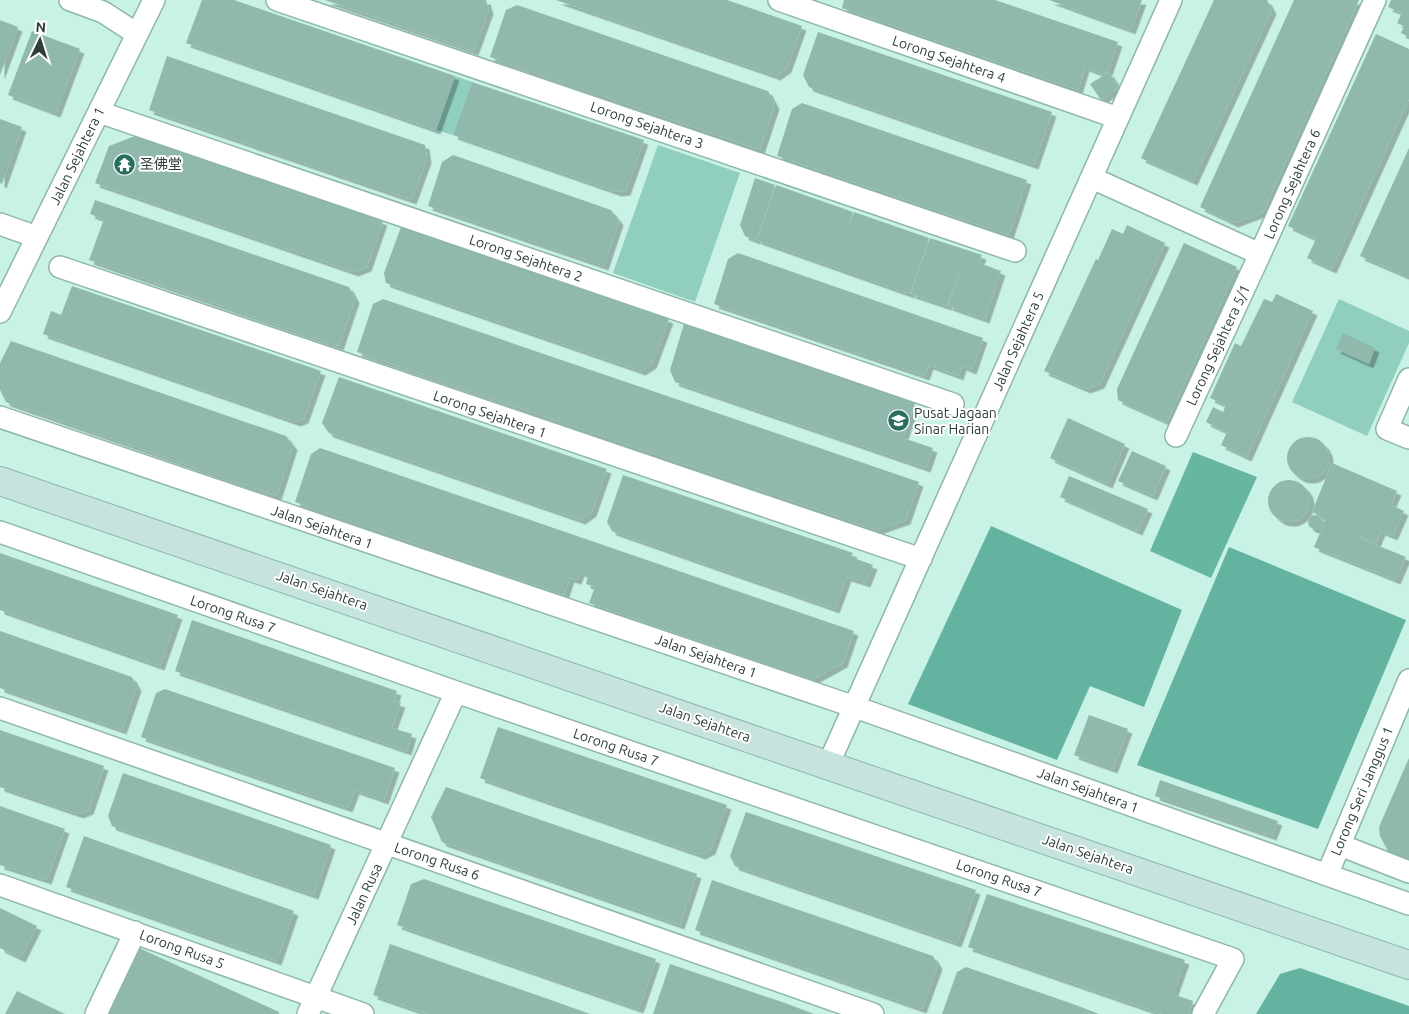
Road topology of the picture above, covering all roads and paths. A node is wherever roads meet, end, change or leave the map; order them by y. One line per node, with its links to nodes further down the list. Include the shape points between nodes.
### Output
1 (70, 0): 7 (street, via 103,12)
2 (154, 0): 7 (street, Jalan Sejahtera 1)
3 (278, 0): 13 (street, Lorong Sejahtera 3)
4 (779, 0): 9 (street, Lorong Sejahtera 4)
5 (1171, 0): 9 (street, Jalan Sejahtera 5)
6 (1375, 0): 14 (street, Lorong Sejahtera 6)
7 (137, 34): 8 (street, Jalan Sejahtera 1)
8 (99, 112): 12 (street, Jalan Sejahtera 1); 18 (street, Lorong Sejahtera 2)
9 (1118, 118): 10 (street, Jalan Sejahtera 5)
10 (1092, 178): 14 (street, Lorong Sejahtera 6); 24 (street, Jalan Sejahtera 5)
11 (0, 224): 12 (street)
12 (37, 237): 16 (street, Jalan Sejahtera 1)
13 (1015, 251)
14 (1260, 254): 20 (street, Lorong Sejahtera 5/1)
15 (60, 267): 24 (street, Lorong Sejahtera 1)
16 (0, 312)
17 (1409, 379): 21 (street, via 1387,429)
18 (953, 404)
19 (0, 418): 27 (street, Jalan Sejahtera 1)
20 (1176, 436)
21 (1409, 438)
22 (0, 480): 29 (main road, Jalan Sejahtera)
23 (0, 532): 26 (street, Lorong Rusa 7)
24 (921, 559): 27 (street, Jalan Sejahtera 5)
25 (1409, 680): 31 (street, Lorong Seri Janggus 1)
26 (456, 692): 30 (street, Jalan Rusa); 42 (street, Lorong Rusa 7, via 1233,959)
27 (854, 706): 29 (street, Jalan Sejahtera 5); 33 (street, Jalan Sejahtera 1)
28 (0, 708): 30 (street, Lorong Rusa 6)
29 (828, 765): 37 (main road, Jalan Sejahtera)
30 (388, 844): 38 (street, Jalan Rusa); 41 (street, Lorong Rusa 6)
31 (1340, 845): 32 (street); 33 (street, Lorong Seri Janggus 1)
32 (1409, 872)
33 (1327, 875): 35 (street, Jalan Sejahtera 1)
34 (0, 885): 36 (street, Lorong Rusa 5)
35 (1409, 904)
36 (135, 932): 38 (street, Lorong Rusa 5); 39 (street)
37 (1409, 964)
38 (312, 1006): 40 (street, Lorong Rusa 5)
39 (96, 1014)
40 (363, 1014)
41 (874, 1014)
42 (1203, 1014)

